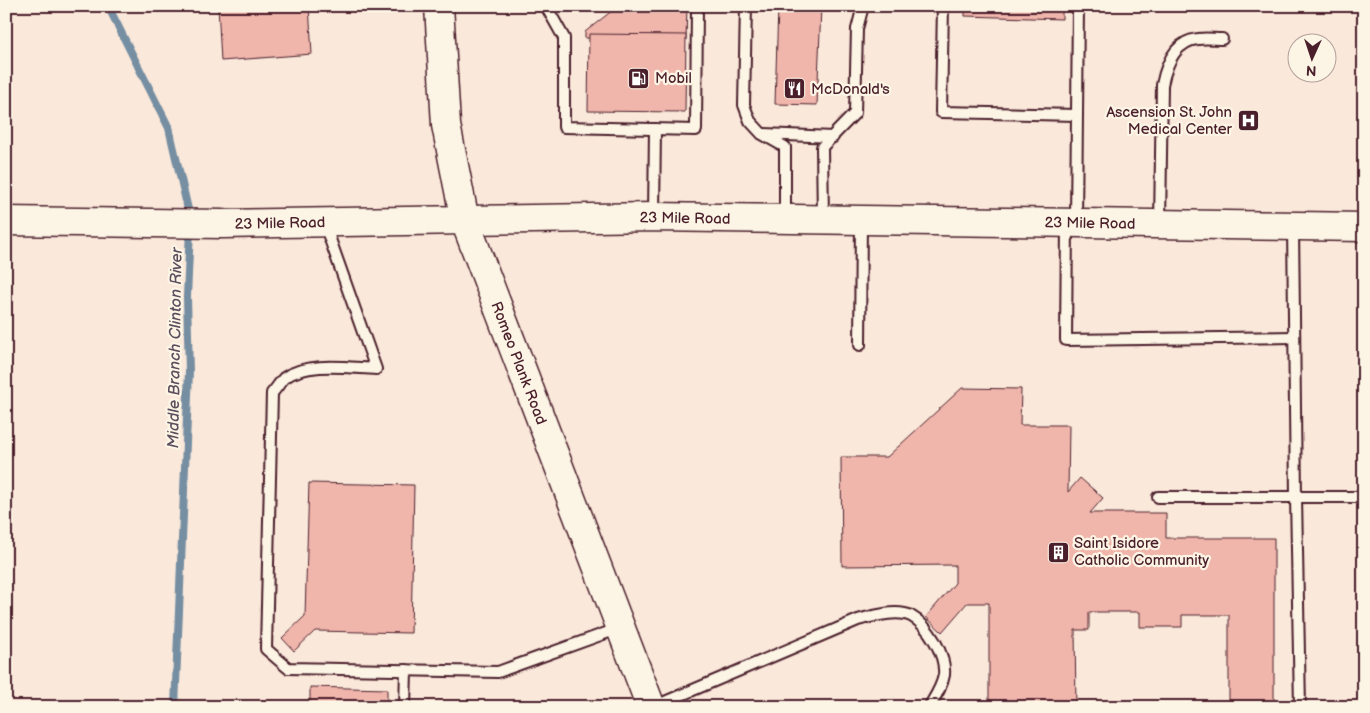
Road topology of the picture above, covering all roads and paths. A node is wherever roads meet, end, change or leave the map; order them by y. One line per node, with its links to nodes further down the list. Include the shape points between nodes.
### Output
1 (439, 6): 18 (main road, Romeo Plank Road, via 446,125)
2 (546, 6): 10 (lane, via 564,38 564,127)
3 (697, 6): 10 (lane, via 696,130)
4 (746, 6): 11 (lane, via 744,105 750,121)
5 (863, 6): 12 (lane, via 857,29 855,113)
6 (943, 6): 9 (lane, via 941,112)
7 (1078, 6): 9 (lane)
8 (1222, 39): 21 (lane, via 1196,39 1180,45 1165,70 1162,85)
9 (1077, 115): 20 (lane)
10 (655, 129): 13 (lane)
11 (762, 134): 12 (lane); 14 (lane, via 785,147)
12 (832, 137): 15 (lane, via 822,147)
13 (654, 217): 14 (main road, 23 Mile Road); 18 (main road, 23 Mile Road)
14 (785, 219): 15 (main road, 23 Mile Road)
15 (822, 220): 16 (main road, 23 Mile Road)
16 (861, 220): 20 (main road, 23 Mile Road); 25 (lane)
17 (6, 221): 19 (main road, 23 Mile Road)
18 (465, 221): 19 (main road, 23 Mile Road); 29 (main road, Romeo Plank Road)
19 (324, 223): 30 (lane, via 376,369 325,367 303,370 284,378 272,393 266,650 288,668)
20 (1071, 223): 21 (main road, 23 Mile Road); 24 (lane, via 1066,340)
21 (1160, 224): 22 (main road, 23 Mile Road)
22 (1293, 226): 23 (main road, 23 Mile Road); 24 (lane)
23 (1364, 227)
24 (1294, 337): 28 (lane)
25 (860, 345)
26 (1364, 496): 28 (lane)
27 (1158, 497): 28 (lane)
28 (1296, 497): 34 (lane)
29 (621, 628): 30 (lane, via 498,672); 32 (main road, Romeo Plank Road)
30 (406, 670): 31 (lane)
31 (405, 707)
32 (652, 707): 33 (lane, via 858,620 894,613 910,616 937,644 944,675)
33 (929, 707)
34 (1300, 707)

